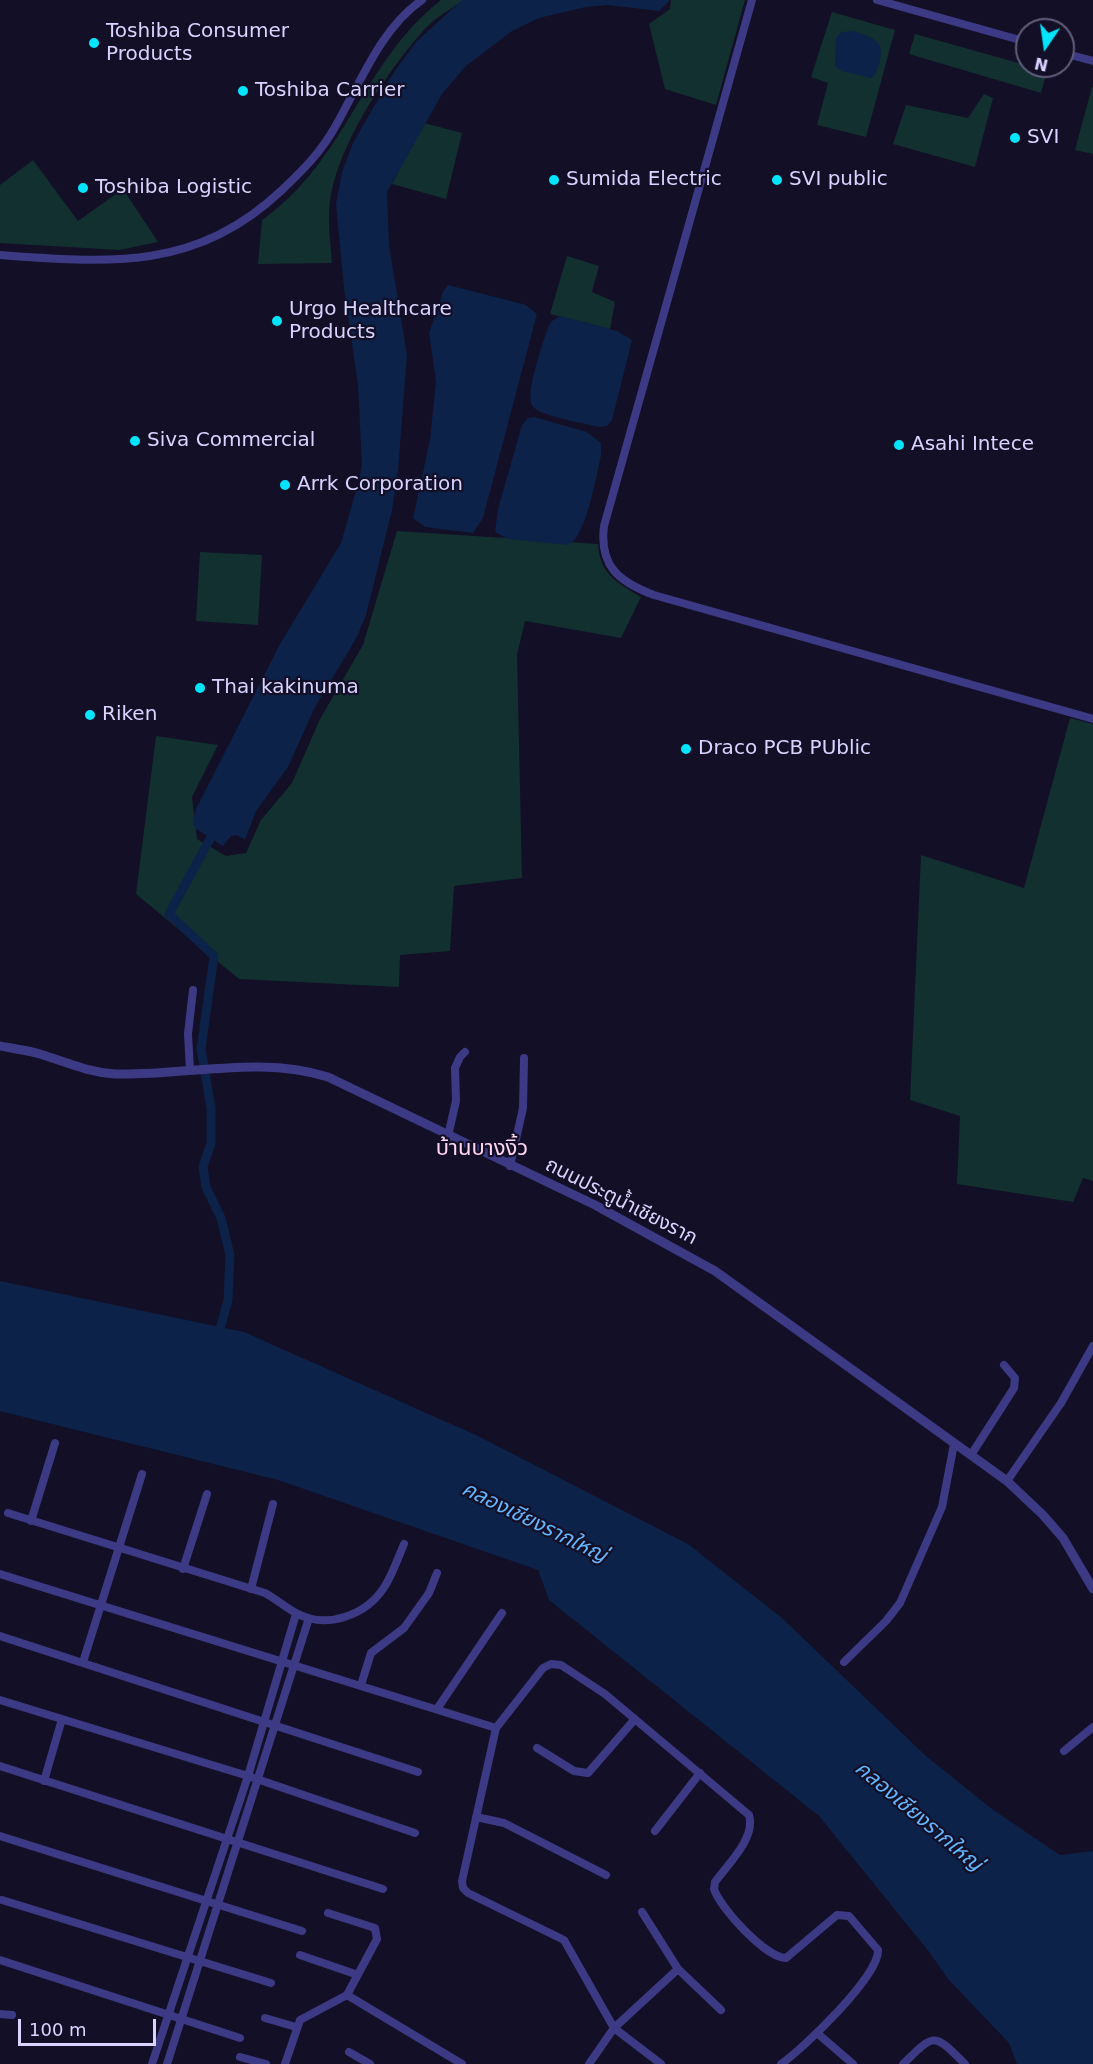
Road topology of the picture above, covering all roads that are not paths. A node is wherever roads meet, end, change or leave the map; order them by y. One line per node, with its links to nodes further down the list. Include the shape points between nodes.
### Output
1 (422, 0): 7 (street, via 387,36 319,153 256,213 205,243 139,259)
2 (752, 0): 8 (street, via 604,526 604,554 609,565 624,580 654,595)
3 (877, 0): 4 (street)
4 (1015, 39)
5 (1075, 56): 6 (street)
6 (1093, 61)
7 (0, 255)
8 (1093, 719)
9 (193, 990): 13 (street, via 188,1034)
10 (0, 1046): 13 (street, ถนนประตูน้ำเชียงราก, via 99,1072)
11 (465, 1052): 14 (street, via 455,1068 456,1101)
12 (524, 1058): 15 (street, via 523,1108)
13 (192, 1070): 14 (street, ถนนประตูน้ำเชียงราก, via 308,1070)
14 (448, 1136): 15 (street, ถนนประตูน้ำเชียงราก)
15 (510, 1166): 19 (street, ถนนประตูน้ำเชียงราก, via 595,1205 715,1271)
16 (1093, 1346): 22 (street)
17 (1004, 1365): 20 (street, via 1014,1376 1014,1388)
18 (55, 1443): 26 (street)
19 (954, 1444): 20 (street, ถนนประตูน้ำเชียงราก); 41 (street, via 942,1507 900,1603)
20 (971, 1455): 22 (street, ถนนประตูน้ำเชียงราก)
21 (142, 1474): 28 (street)
22 (1007, 1481): 33 (street, ถนนประตูน้ำเชียงราก, via 1063,1538)
23 (207, 1494): 29 (street)
24 (273, 1504): 32 (street)
25 (8, 1513): 26 (street)
26 (31, 1521): 28 (street)
27 (404, 1544): 37 (street, via 384,1587 370,1602 353,1615 333,1621)
28 (118, 1549): 29 (street); 34 (street)
29 (183, 1569): 32 (street)
30 (437, 1573): 43 (street, via 429,1593 404,1628 371,1653)
31 (0, 1574): 34 (street)
32 (251, 1589): 36 (street, via 274,1598)
33 (1093, 1589)
34 (101, 1605): 39 (street); 40 (street)
35 (502, 1613): 45 (street)
36 (296, 1614): 37 (street); 40 (street)
37 (309, 1618): 42 (street)
38 (0, 1636): 39 (street)
39 (83, 1662): 48 (street)
40 (282, 1662): 42 (street); 48 (street)
41 (844, 1662)
42 (294, 1665): 43 (street); 49 (street)
43 (362, 1685): 45 (street)
44 (0, 1700): 46 (street)
45 (441, 1710): 51 (street)
46 (62, 1719): 57 (street); 58 (street)
47 (635, 1719): 51 (street, via 561,1665 551,1664 543,1668); 52 (street, via 588,1773 574,1771); 56 (street)
48 (264, 1721): 49 (street); 57 (street)
49 (276, 1724): 55 (street); 59 (street)
50 (1093, 1726): 53 (street)
51 (496, 1728): 60 (street)
52 (537, 1748)
53 (1064, 1751)
54 (0, 1766): 58 (street)
55 (418, 1772)
56 (700, 1773): 61 (street); 90 (street, via 749,1815 752,1824 714,1889 746,1932 774,1955 786,1958 843,1914 878,1950 876,1966)
57 (248, 1776): 59 (street); 64 (street)
58 (44, 1780): 64 (street)
59 (259, 1780): 62 (street); 65 (street)
60 (476, 1817): 66 (street, via 504,1823); 89 (street, via 463,1888 564,1940)
61 (655, 1831)
62 (415, 1833)
63 (0, 1836): 68 (street)
64 (226, 1838): 65 (street); 68 (street)
65 (239, 1842): 67 (street); 70 (street)
66 (606, 1875)
67 (383, 1889)
68 (205, 1899): 70 (street); 75 (street)
69 (2, 1900): 75 (street)
70 (218, 1902): 73 (street); 77 (street)
71 (642, 1912): 78 (street)
72 (328, 1913): 79 (street, via 375,1928 378,1933)
73 (302, 1931)
74 (300, 1955): 79 (street)
75 (187, 1957): 77 (street); 85 (street)
76 (0, 1960): 85 (street)
77 (199, 1961): 80 (street); 87 (street)
78 (678, 1969): 82 (street); 89 (street)
79 (358, 1975): 81 (street)
80 (271, 1983)
81 (347, 1995): 88 (street, via 306,2015); 99 (street)
82 (721, 2010)
83 (0, 2014): 84 (street)
84 (12, 2016)
85 (167, 2016): 87 (street); 94 (street)
86 (265, 2018): 88 (street)
87 (181, 2020): 91 (street); 95 (street)
88 (296, 2028): 97 (street)
89 (614, 2028): 100 (street); 101 (street)
90 (818, 2033): 102 (street); 103 (street)
91 (240, 2038)
92 (349, 2052): 98 (street)
93 (240, 2057): 96 (street)
94 (152, 2064)
95 (167, 2064)
96 (266, 2064)
97 (285, 2064)
98 (370, 2064)
99 (462, 2064)
100 (590, 2064)
101 (661, 2064)
102 (781, 2064)
103 (853, 2064)
104 (903, 2064): 105 (street, via 927,2041 935,2040 943,2042)
105 (965, 2064)

